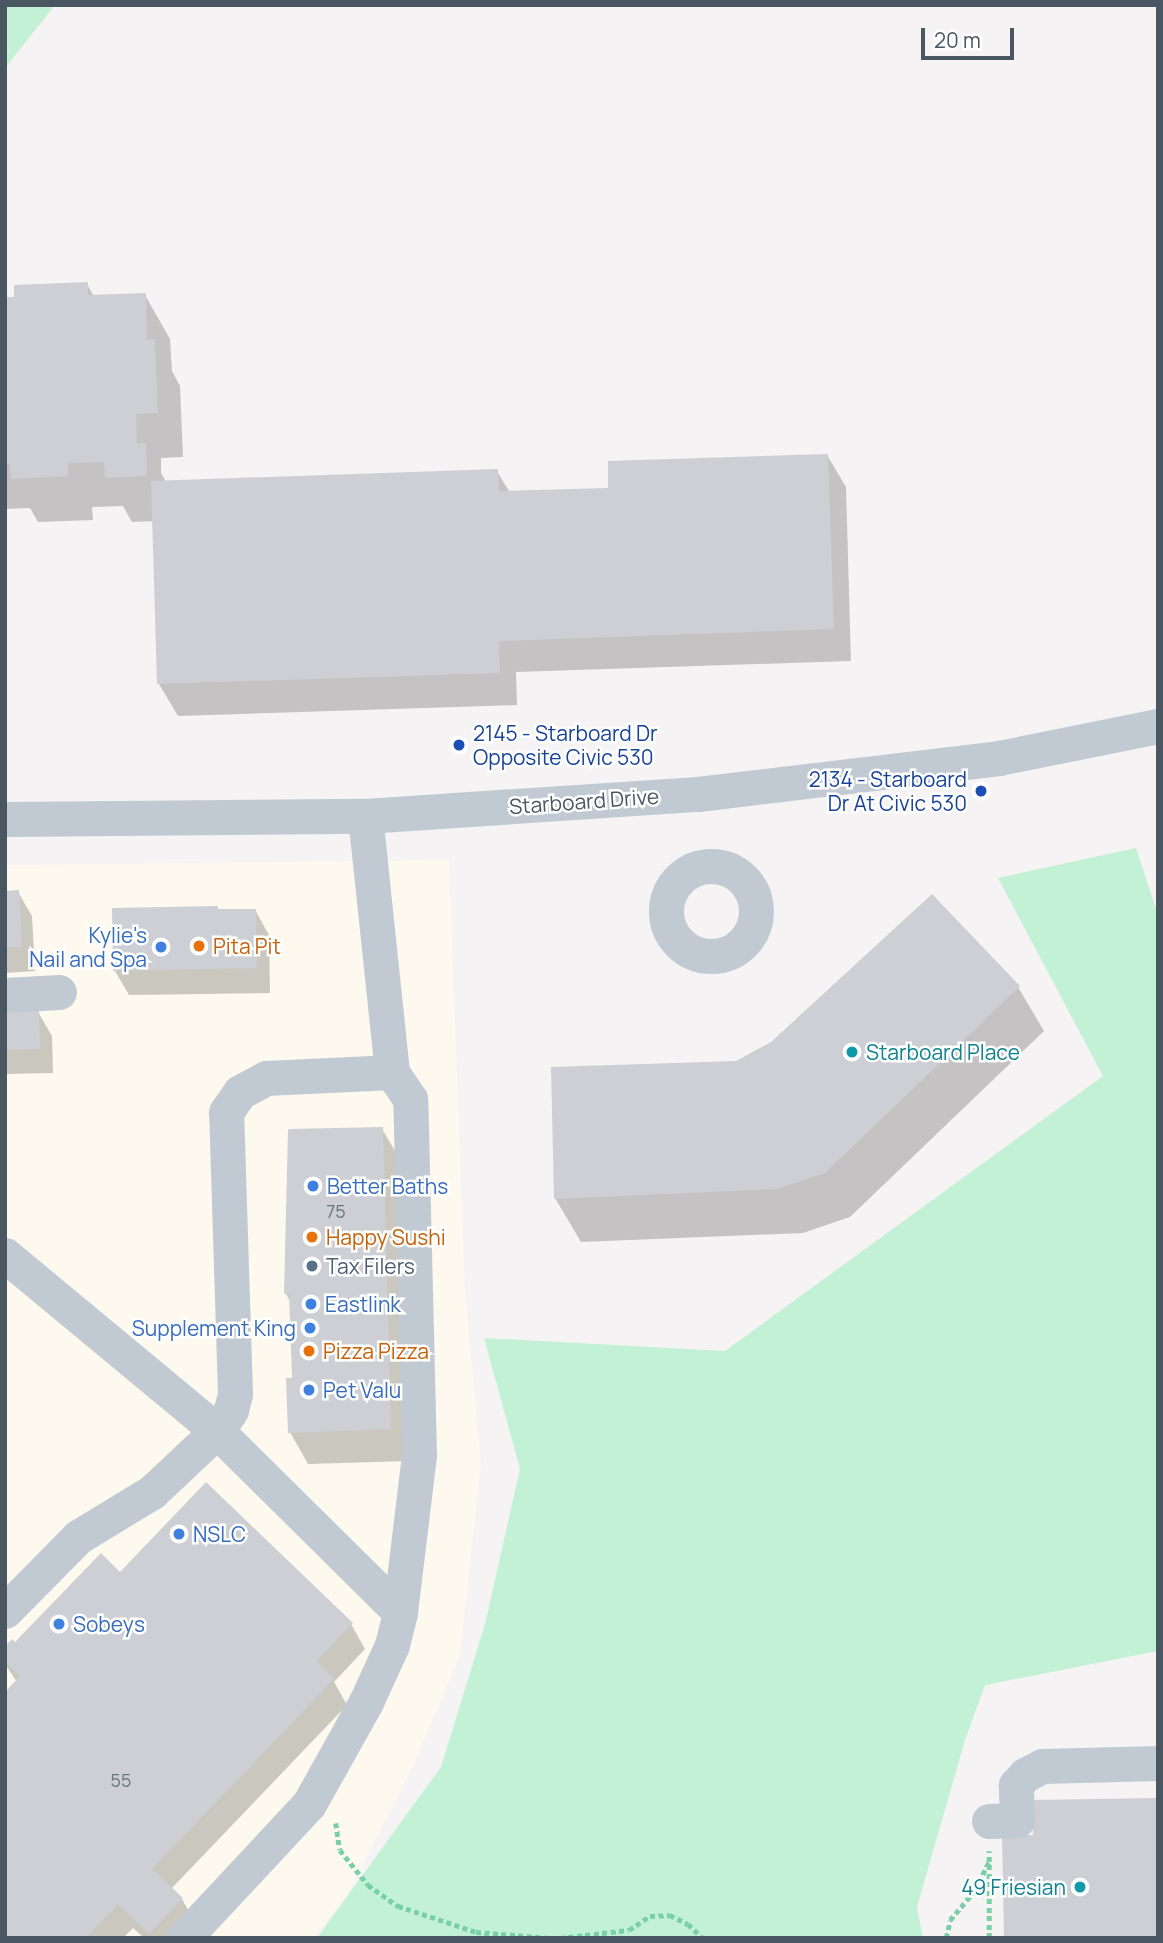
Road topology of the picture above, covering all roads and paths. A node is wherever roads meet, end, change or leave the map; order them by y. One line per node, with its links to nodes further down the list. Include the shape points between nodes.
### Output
1 (1158, 726): 2 (street, Starboard Drive, via 999,758 810,782)
2 (365, 816): 3 (street, Starboard Drive); 6 (street)
3 (5, 819)
4 (59, 992): 5 (street)
5 (5, 995)
6 (392, 1072): 8 (street, via 266,1078 240,1092 226,1112 235,1394); 10 (street, via 410,1098 419,1455)
7 (5, 1255): 8 (street)
8 (217, 1431): 9 (street, via 152,1492 69,1545); 10 (street)
9 (5, 1611)
10 (400, 1612): 12 (street, via 392,1645 366,1702)
11 (1158, 1763): 13 (street, via 1042,1766 1016,1785 1017,1820)
12 (327, 1772): 15 (street, via 309,1804); 16 (path, via 340,1850 368,1885 398,1906 476,1932)
13 (989, 1821): 14 (path)
14 (990, 1860): 19 (path, via 975,1890 950,1920); 20 (path)
15 (184, 1938)
16 (550, 1938)
17 (560, 1938): 18 (path, via 629,1930 650,1916 670,1915)
18 (703, 1938)
19 (946, 1938)
20 (989, 1938)

